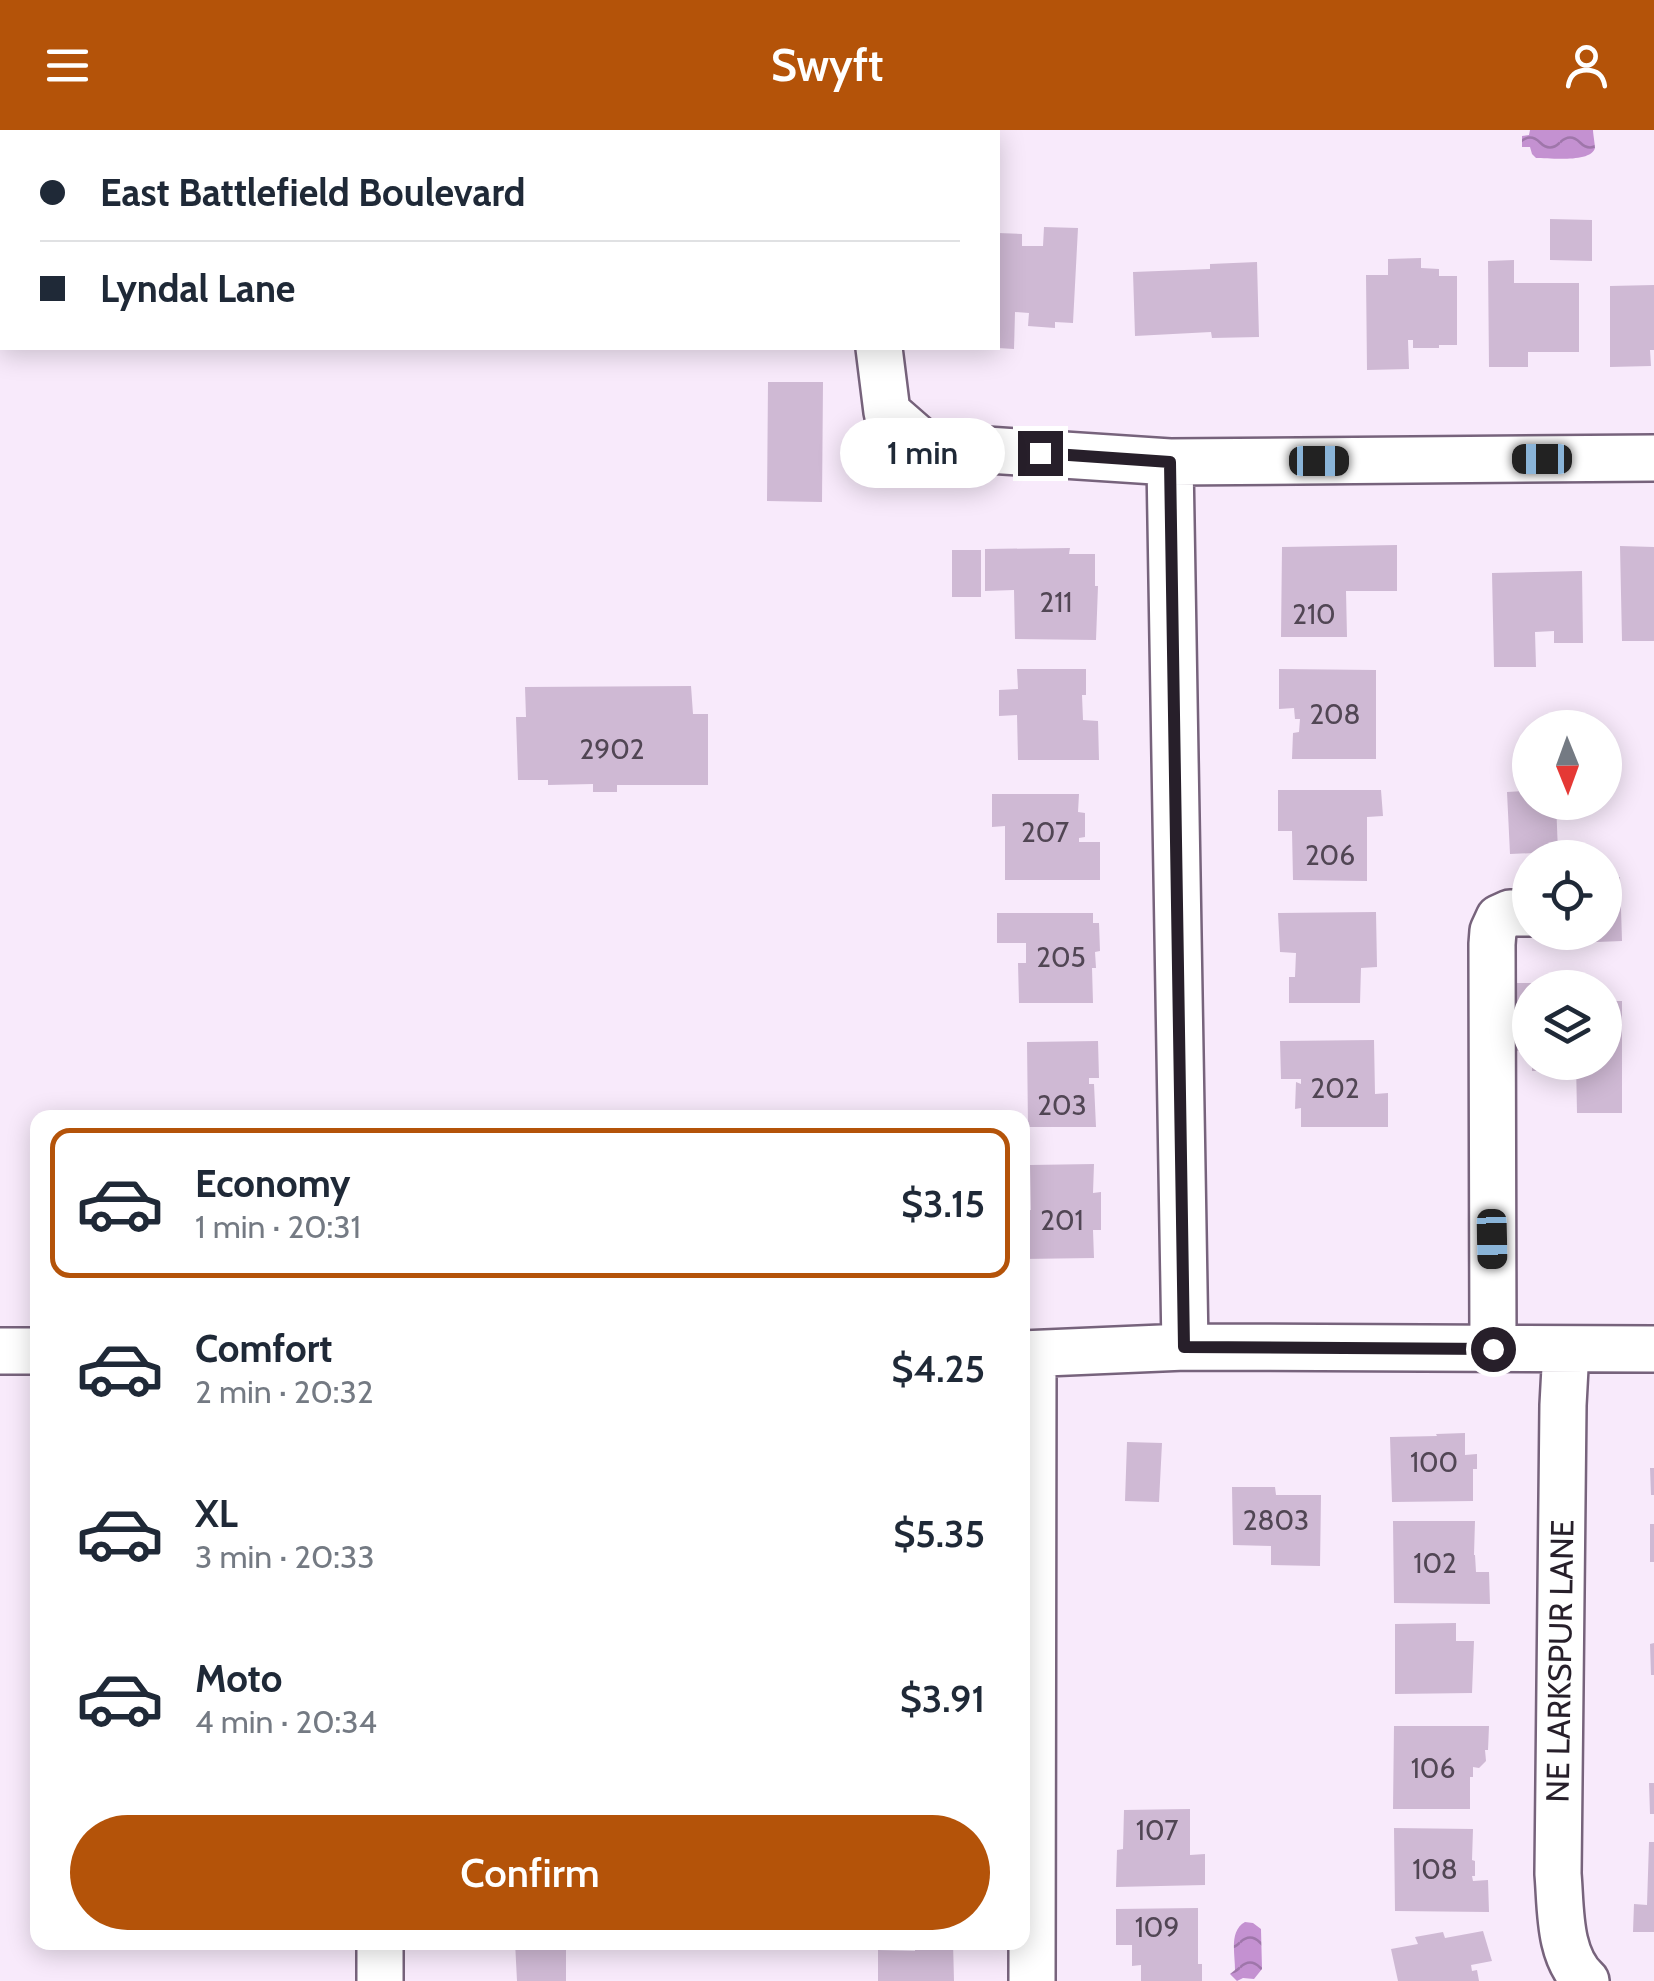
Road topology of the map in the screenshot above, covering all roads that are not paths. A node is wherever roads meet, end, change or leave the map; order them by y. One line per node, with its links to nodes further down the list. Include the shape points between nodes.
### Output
1 (879, 350): 3 (street, via 887,412 926,446)
2 (1654, 458): 3 (street)
3 (1170, 462): 5 (street)
4 (1512, 913): 6 (street, via 1499,918 1492,944)
5 (1184, 1347): 6 (street); 11 (street)
6 (1493, 1349): 7 (street)
7 (1566, 1349): 8 (street); 14 (street, NE LARKSPUR LANE, via 1558,1874 1562,1932)
8 (1654, 1350)
9 (0, 1352): 10 (street)
10 (30, 1352)
11 (1030, 1354)
12 (1030, 1668): 16 (street)
13 (380, 1950): 15 (street)
14 (1581, 1976)
15 (380, 1981)
16 (1032, 1981)

